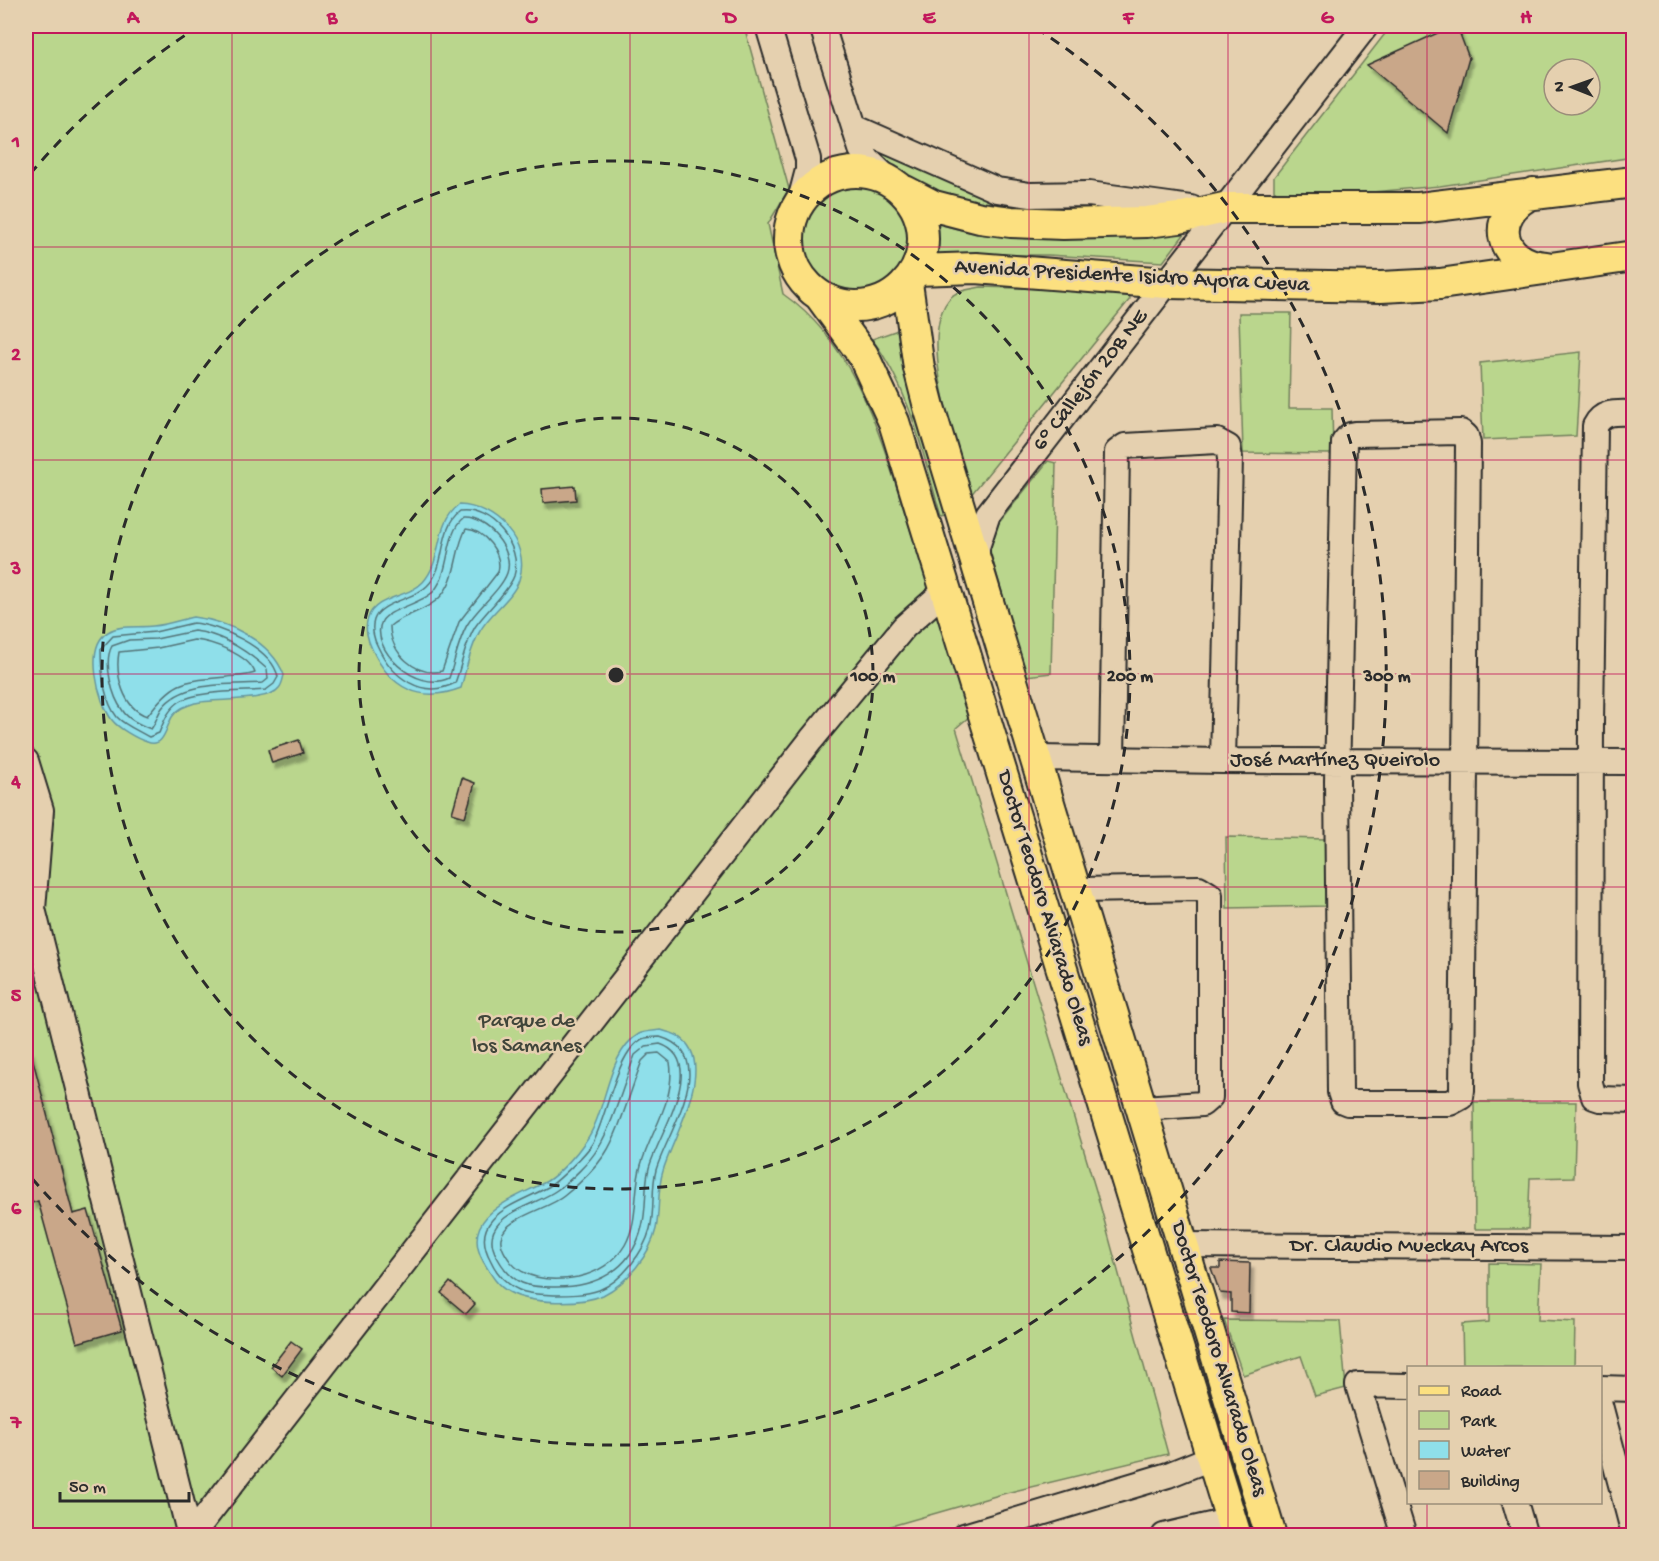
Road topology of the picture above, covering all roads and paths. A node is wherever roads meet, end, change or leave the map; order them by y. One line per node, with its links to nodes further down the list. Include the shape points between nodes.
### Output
1 (768, 26): 8 (street, via 808,159)
2 (822, 26): 4 (street)
3 (1366, 26): 9 (street)
4 (854, 127): 6 (street, via 868,160); 9 (street, via 1004,192 1089,194 1166,206)
5 (1634, 182): 7 (main road)
6 (898, 186): 8 (main road, via 857,171 840,173 809,191); 9 (main road, via 952,212 1011,222 1147,222); 12 (main road, via 916,208 922,223)
7 (1533, 193): 9 (main road, via 1419,208); 11 (main road, via 1510,209 1504,222 1504,236 1519,260)
8 (799, 204): 14 (main road, via 790,228 791,254 800,276)
9 (1219, 208): 13 (street, 6° Callejón 20B NE)
10 (1634, 256): 11 (main road, Avenida Presidente Isidro Ayora Cueva)
11 (1546, 267): 13 (main road, Avenida Presidente Isidro Ayora Cueva, via 1440,284 1381,287)
12 (923, 274): 13 (main road, Avenida Presidente Isidro Ayora Cueva, via 976,268); 14 (main road, via 895,294 866,306 834,303); 15 (main road, Doctor Teodoro Alvarado Oleas); 15 (main road, via 925,289)
13 (1167, 284): 17 (street, 6° Callejón 20B NE, via 988,514 977,547)
14 (820, 296): 18 (main road, Doctor Teodoro Alvarado Oleas, via 863,354 884,397)
15 (914, 320): 17 (main road, Doctor Teodoro Alvarado Oleas, via 919,368)
16 (1634, 413): 26 (street, via 1605,414 1595,426)
17 (977, 562): 19 (main road, Doctor Teodoro Alvarado Oleas)
18 (946, 590): 36 (main road, Doctor Teodoro Alvarado Oleas); 40 (street, via 904,627 811,740)
19 (1038, 758): 20 (street, José Martínez Queirolo); 27 (main road, Doctor Teodoro Alvarado Oleas)
20 (1112, 759): 24 (street, José Martínez Queirolo); 24 (street, via 1117,452 1125,446 1217,441 1228,447 1230,458)
21 (1338, 760): 23 (street, José Martínez Queirolo); 23 (street, via 1344,442 1355,434 1461,432 1468,444); 23 (street, via 1340,1092 1348,1103 1450,1103 1461,1097); 24 (street, José Martínez Queirolo)
22 (26, 761): 40 (street, via 41,810 33,909)
23 (1464, 761): 26 (street, José Martínez Queirolo)
24 (1223, 762)
25 (1634, 762): 26 (street, José Martínez Queirolo)
26 (1592, 763): 28 (street, via 1590,1083 1594,1097)
27 (1078, 890): 29 (main road, Doctor Teodoro Alvarado Oleas); 29 (street, via 1199,888 1210,895 1210,1097 1202,1104)
28 (1634, 1100)
29 (1143, 1108): 30 (main road, Doctor Teodoro Alvarado Oleas)
30 (1184, 1245): 31 (street, Dr. Claudio Mueckay Arcos); 43 (main road, Doctor Teodoro Alvarado Oleas)
31 (1634, 1248)
32 (1407, 1386): 44 (street, via 1358,1385)
33 (1602, 1388): 34 (street)
34 (1634, 1389)
35 (1602, 1413): 39 (street)
36 (1213, 1457): 38 (main road, Doctor Teodoro Alvarado Oleas); 41 (street, via 1168,1475)
37 (1515, 1504): 45 (street)
38 (1234, 1528): 42 (street)
39 (1634, 1534)
40 (190, 1536)
41 (964, 1536)
42 (1164, 1536)
43 (1271, 1536)
44 (1404, 1536)
45 (1525, 1536)

